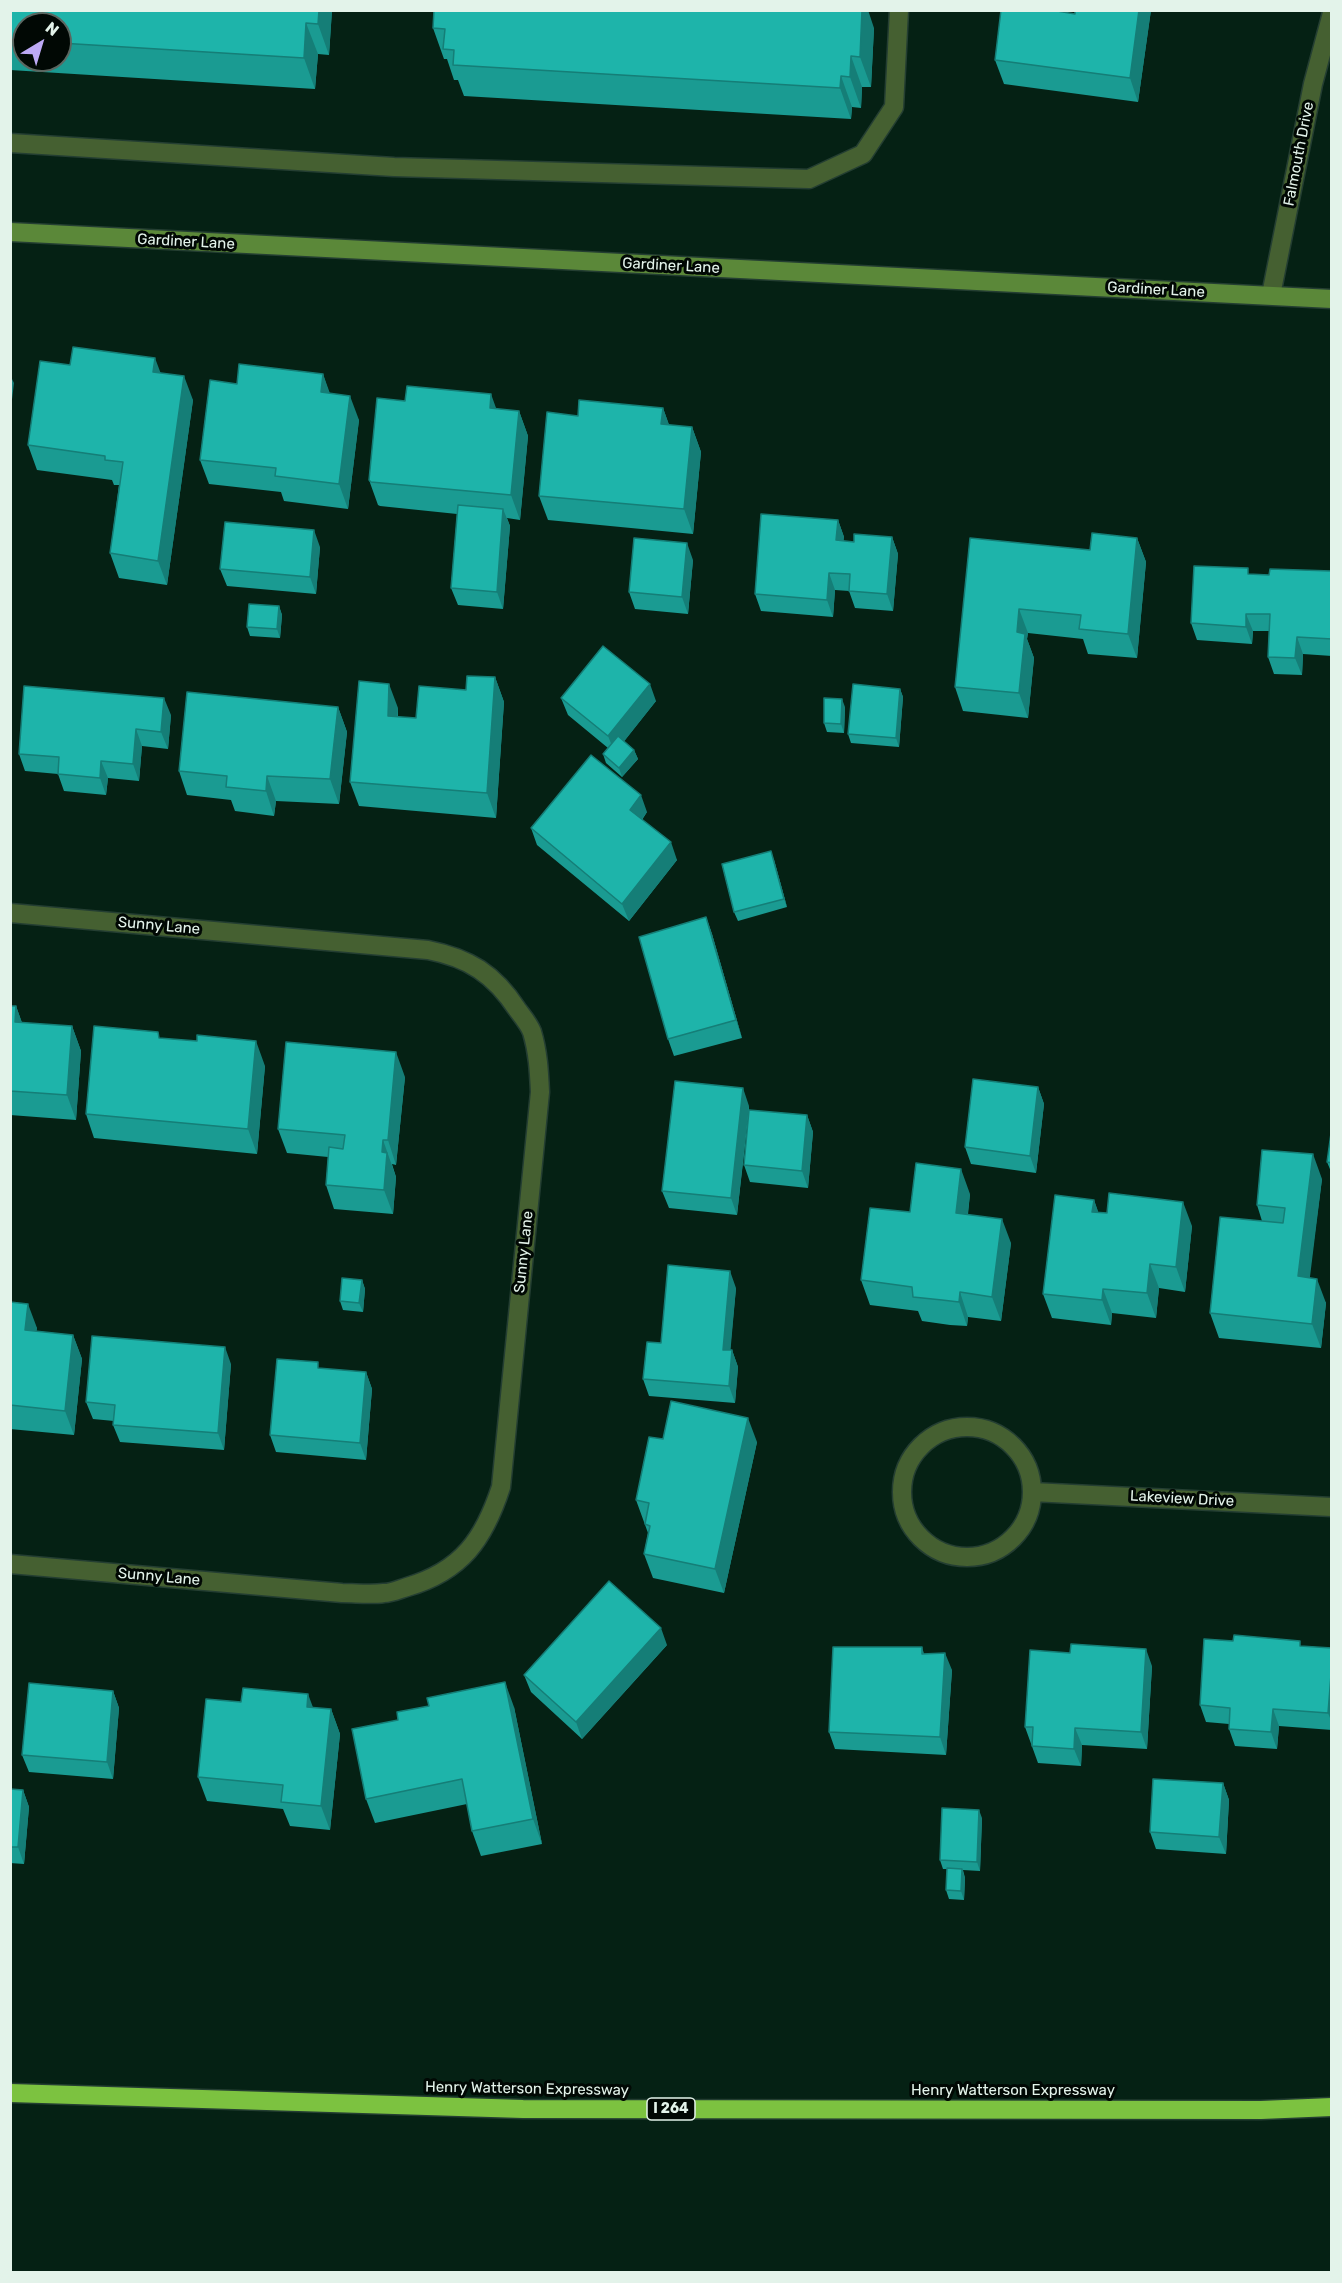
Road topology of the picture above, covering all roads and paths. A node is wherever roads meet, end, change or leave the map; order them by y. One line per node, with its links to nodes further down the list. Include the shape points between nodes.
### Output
1 (899, 10): 3 (street, via 894,107 863,154 809,179 394,167)
2 (1332, 13): 5 (street, Falmouth Drive, via 1313,84)
3 (10, 143)
4 (10, 232): 5 (main road, Gardiner Lane)
5 (1271, 295): 6 (main road, Gardiner Lane)
6 (1332, 299)
7 (10, 913): 10 (street, Sunny Lane, via 450,954 479,968 504,988 531,1030 539,1060 540,1092 501,1486 491,1517 474,1544 454,1565 429,1581 375,1593)
8 (1032, 1492): 8 (street, via 1028,1470 1017,1450 980,1429 958,1427 937,1434 919,1447 907,1466 901,1487 911,1527 943,1553 964,1557 985,1555 1004,1546 1019,1531 1029,1512); 9 (street, Lakeview Drive)
9 (1332, 1507)
10 (10, 1564)
11 (10, 2093): 12 (highway, Henry Watterson Expressway / I 264, via 535,2109)
12 (1332, 2107)

